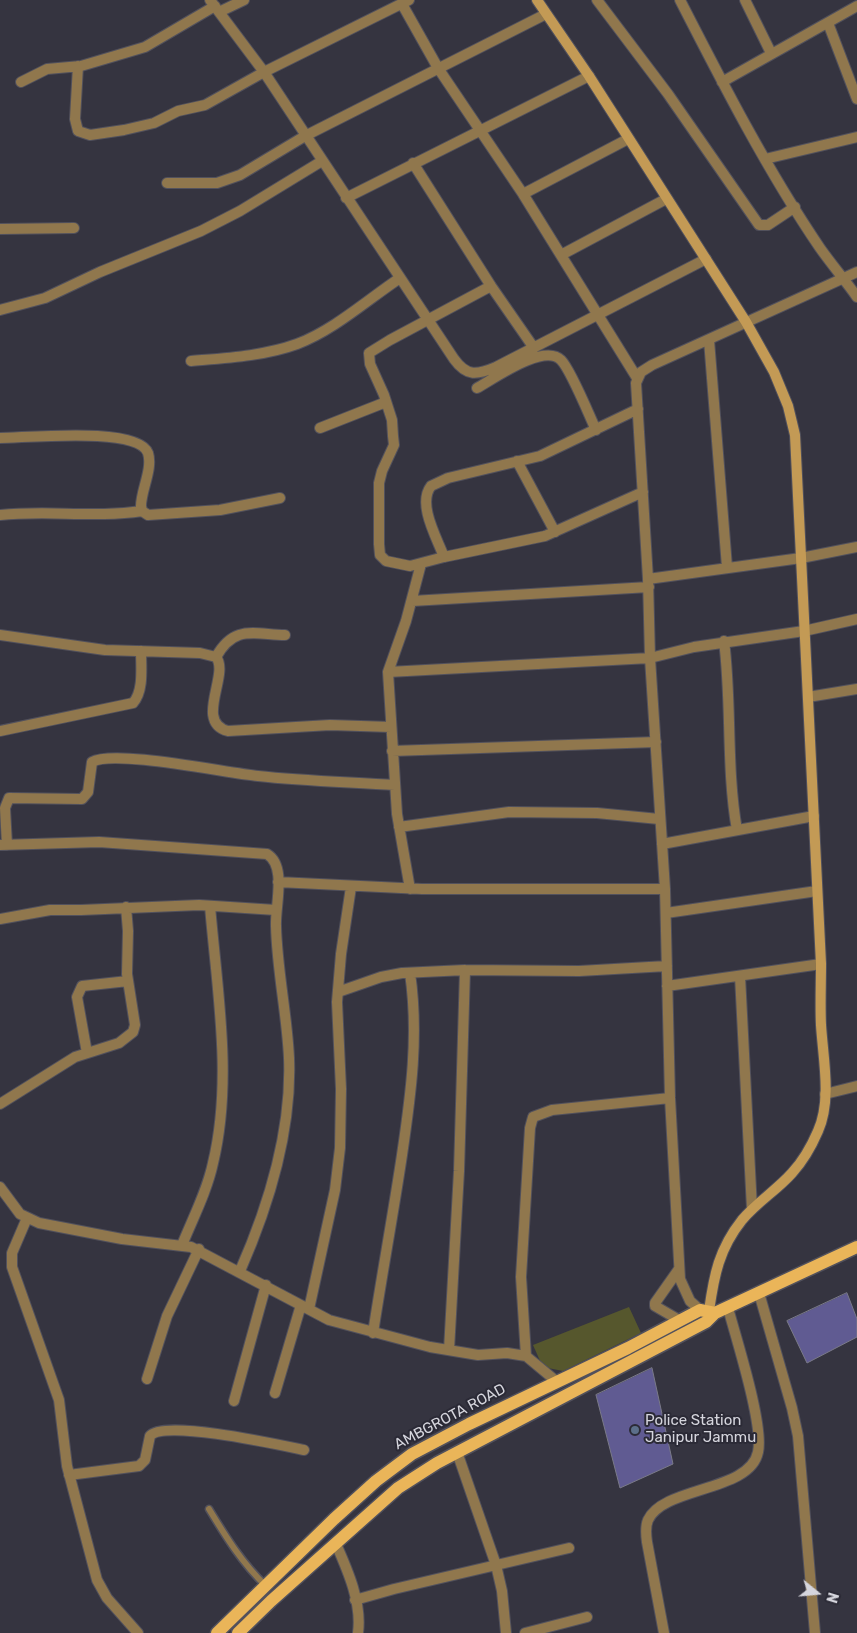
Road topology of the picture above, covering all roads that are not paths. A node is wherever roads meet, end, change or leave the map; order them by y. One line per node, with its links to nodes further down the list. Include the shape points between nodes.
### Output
1 (244, 0): 7 (street)
2 (537, 0): 9 (street)
3 (597, 0): 30 (street, via 668,94 759,225 768,225)
4 (680, 0): 17 (street)
5 (406, 2): 13 (street); 14 (street)
6 (749, 2): 11 (street)
7 (215, 6): 12 (street, via 145,48); 14 (street)
8 (857, 6): 10 (street)
9 (546, 14): 13 (street); 15 (street)
10 (828, 23): 11 (street); 18 (street)
11 (771, 53): 17 (street)
12 (78, 66): 14 (street, via 76,128 90,136 146,125 178,111 206,105); 16 (street, via 47,69)
13 (438, 68): 19 (street); 20 (street)
14 (264, 72): 20 (street)
15 (589, 76): 19 (street); 22 (street)
16 (21, 82)
17 (722, 82): 23 (street)
18 (857, 98)
19 (478, 130): 25 (street); 27 (street)
20 (305, 136): 24 (street); 26 (street, via 229,180 200,184)
21 (857, 137): 23 (street)
22 (628, 139): 27 (street); 29 (street)
23 (765, 159): 30 (street)
24 (322, 162): 28 (street); 40 (street, via 201,232 100,272 45,298)
25 (413, 163): 28 (street); 38 (street)
26 (167, 183)
27 (523, 194): 33 (street)
28 (346, 198): 36 (street)
29 (666, 199): 33 (street); 34 (street)
30 (794, 207): 37 (street)
31 (74, 228): 32 (street)
32 (0, 229)
33 (561, 255): 41 (street)
34 (706, 259): 41 (street); 43 (street)
35 (857, 272): 37 (street)
36 (400, 278): 42 (street); 46 (street, via 323,331 298,343 245,356)
37 (844, 280): 39 (street); 43 (street)
38 (491, 286): 42 (street); 45 (street)
39 (857, 297)
40 (0, 310)
41 (598, 313): 45 (street); 47 (street)
42 (428, 321): 45 (street, via 459,366 470,374 480,374); 49 (street, via 369,353 370,364)
43 (746, 322): 44 (street); 62 (street, via 774,372 788,406 795,435)
44 (710, 340): 47 (street, via 644,369); 64 (street)
45 (534, 348)
46 (191, 362)
47 (637, 378): 50 (street)
48 (477, 388): 52 (street, via 528,360 541,355 556,356 565,365)
49 (386, 402): 51 (street); 63 (street, via 392,420 394,445 379,483 380,555 386,561 401,565)
50 (638, 409): 52 (street); 55 (street)
51 (320, 428)
52 (596, 430): 54 (street, via 540,456)
53 (0, 438): 57 (street, via 105,435 133,441 144,448 149,462)
54 (517, 461): 59 (street); 61 (street, via 448,478 431,486 426,497 428,510)
55 (643, 492): 59 (street); 65 (street)
56 (280, 498): 57 (street, via 204,512 148,516)
57 (142, 511): 58 (street)
58 (0, 515)
59 (555, 532): 61 (street)
60 (857, 547): 62 (street)
61 (444, 557): 63 (street)
62 (801, 558): 64 (street); 68 (street)
63 (421, 564): 66 (street)
64 (727, 567): 65 (street)
65 (649, 583): 66 (street); 74 (street)
66 (412, 601): 75 (street)
67 (857, 619): 68 (street)
68 (804, 631): 71 (street); 77 (street)
69 (0, 635): 72 (street, via 105,650)
70 (285, 635): 73 (street, via 236,634 229,638)
71 (724, 641): 74 (street); 86 (street, via 730,706 732,795)
72 (141, 651): 73 (street, via 200,653); 79 (street, via 140,684 133,703)
73 (216, 657): 78 (street, via 220,665 213,701 214,714 223,730 330,725)
74 (650, 658): 75 (street); 80 (street)
75 (388, 672): 78 (street)
76 (857, 689): 77 (street)
77 (808, 698): 83 (street)
78 (391, 727): 81 (street)
79 (0, 731)
80 (656, 742): 81 (street); 84 (street)
81 (392, 751): 82 (street)
82 (395, 785): 85 (street); 88 (street, via 286,779 136,759 98,759 92,762 88,792 82,799 9,798 5,808)
83 (814, 816): 86 (street); 93 (street)
84 (659, 819): 85 (street, via 597,812 509,812); 87 (street)
85 (399, 827): 91 (street)
86 (737, 830): 87 (street)
87 (662, 844): 92 (street)
88 (4, 845): 89 (street, via 99,842 267,854 276,862)
89 (278, 882): 90 (street); 96 (street)
90 (351, 887): 91 (street); 106 (street)
91 (410, 889): 92 (street)
92 (665, 889): 97 (street)
93 (817, 891): 97 (street); 99 (street)
94 (210, 906): 95 (street); 96 (street); 115 (street, via 222,1065 220,1115 213,1165)
95 (126, 907): 98 (street, via 59,909); 104 (street)
96 (276, 910): 119 (street, via 289,1074 274,1177)
97 (666, 914): 100 (street)
98 (0, 919)
99 (821, 964): 103 (street); 109 (street)
100 (667, 966): 101 (street, via 578,971); 105 (street)
101 (465, 970): 102 (street); 127 (street)
102 (410, 973): 106 (street, via 382,977); 126 (street, via 416,1033 411,1091)
103 (740, 976): 105 (street); 113 (street)
104 (128, 981): 107 (street, via 135,1025 133,1032 119,1043); 107 (street, via 82,986 79,990 77,997)
105 (667, 986): 110 (street)
106 (338, 992): 122 (street, via 340,1148 333,1199)
107 (87, 1053): 111 (street, via 75,1057)
108 (857, 1086): 109 (street)
109 (825, 1094): 113 (street, via 820,1129 802,1160)
110 (670, 1098): 118 (street); 128 (street, via 552,1110 533,1117 521,1277)
111 (0, 1104)
112 (0, 1187): 114 (street, via 20,1214)
113 (752, 1210): 124 (street, via 721,1255 710,1290)
114 (27, 1218): 115 (street, via 51,1226 122,1239); 135 (street, via 12,1253 12,1267 59,1400)
115 (182, 1244): 117 (street)
116 (857, 1247): 121 (main road)
117 (198, 1249): 119 (street); 129 (street, via 167,1316)
118 (679, 1269): 124 (street, via 690,1302); 125 (street, via 655,1302 661,1312)
119 (240, 1272): 120 (street)
120 (266, 1285): 122 (street); 132 (street)
121 (758, 1294): 123 (main road); 150 (street, via 798,1436)
122 (305, 1307): 126 (street, via 329,1320); 131 (street)
123 (728, 1308): 124 (main road); 149 (street, via 754,1411 758,1452 740,1474 663,1506 648,1518 647,1542)
124 (708, 1311): 125 (main road, AMBGROTA ROAD); 134 (main road, via 706,1322)
125 (679, 1320): 130 (main road, AMBGROTA ROAD)
126 (373, 1333): 127 (street)
127 (449, 1350): 128 (street)
128 (526, 1356): 130 (street)
129 (147, 1379)
130 (556, 1381): 140 (main road, AMBGROTA ROAD, via 400,1462)
131 (275, 1393)
132 (234, 1400)
133 (304, 1450): 135 (street, via 204,1432 158,1431 150,1436 145,1460 139,1466)
134 (456, 1452): 137 (main road, via 398,1488); 139 (street)
135 (69, 1475): 143 (street, via 100,1590)
136 (209, 1509): 140 (lane, via 235,1551)
137 (336, 1544): 141 (street, via 349,1574); 145 (main road)
138 (570, 1548): 139 (street)
139 (496, 1565): 141 (street); 147 (street)
140 (266, 1586): 144 (main road, AMBGROTA ROAD)
141 (355, 1600): 146 (street)
142 (588, 1617): 148 (street)
143 (138, 1633)
144 (217, 1633)
145 (238, 1633)
146 (358, 1633)
147 (506, 1633)
148 (525, 1633)
149 (664, 1633)
150 (815, 1633)

